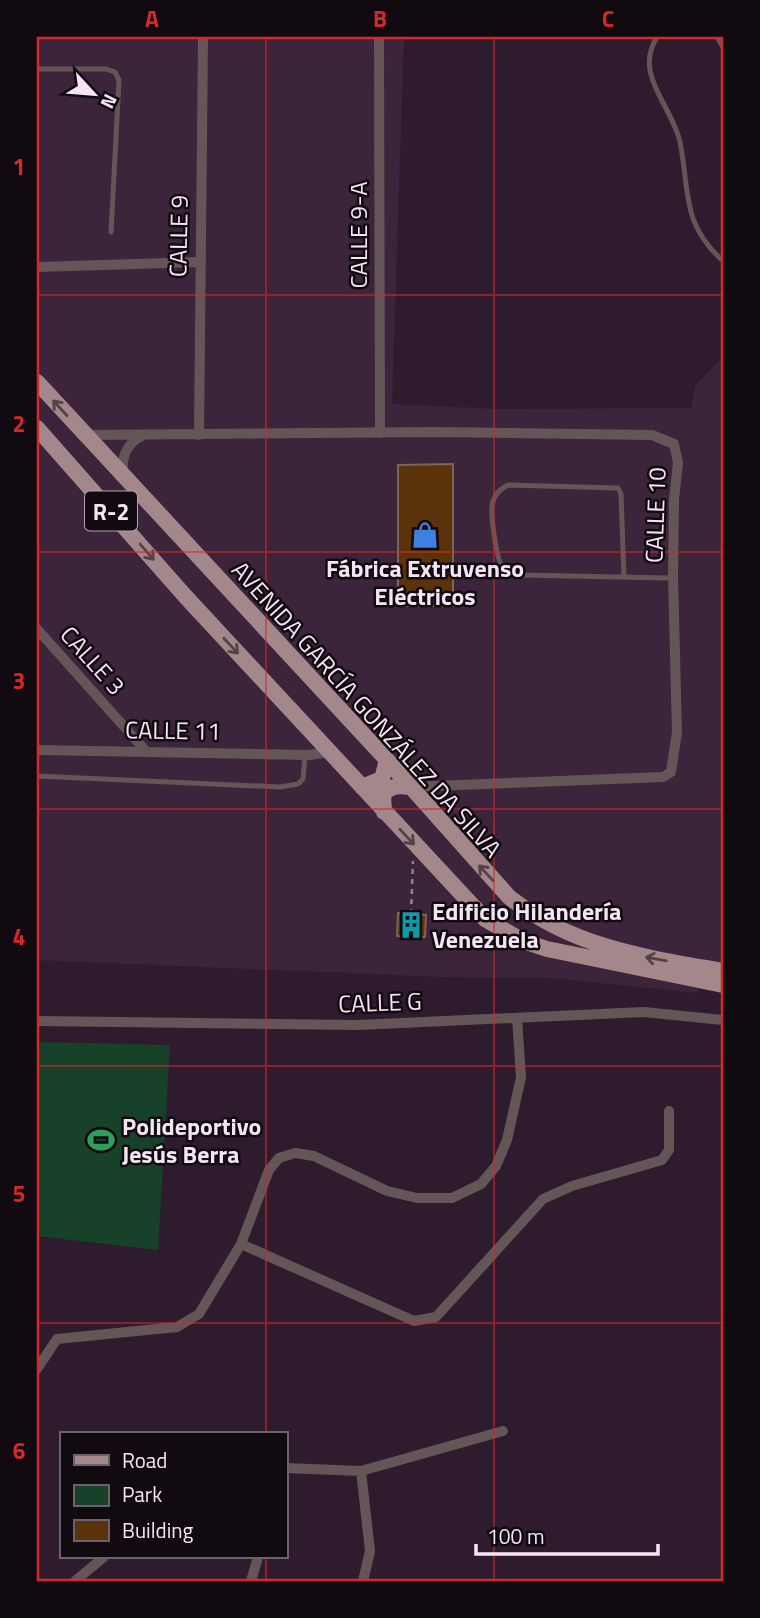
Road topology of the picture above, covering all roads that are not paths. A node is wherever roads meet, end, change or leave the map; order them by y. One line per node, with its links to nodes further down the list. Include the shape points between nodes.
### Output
1 (203, 37): 9 (street, CALLE 9)
2 (379, 37): 13 (street, CALLE 9-A)
3 (657, 37): 8 (lane, via 650,48 648,70 680,142 692,222)
4 (717, 37): 5 (lane)
5 (723, 47)
6 (37, 69): 7 (lane, via 106,69 115,72 119,80)
7 (111, 232)
8 (723, 261)
9 (199, 262): 10 (street); 16 (street, CALLE 9)
10 (37, 267)
11 (37, 382): 14 (main road, AVENIDA GARCÍA GONZÁLEZ DA SILVA / R-2, one-way to 11)
12 (37, 428): 21 (main road, R-2, one-way to 21)
13 (380, 433): 16 (street, CALLE 10); 19 (street, CALLE 10, via 652,435 666,440 678,454)
14 (84, 435): 15 (street, CALLE 10); 17 (main road, AVENIDA GARCÍA GONZÁLEZ DA SILVA / R-2)
15 (144, 435): 16 (street, CALLE 10); 17 (street, via 126,452)
16 (199, 435)
17 (124, 479): 26 (main road, AVENIDA GARCÍA GONZÁLEZ DA SILVA / R-2)
18 (624, 577): 18 (lane, via 618,488 508,485 495,496 498,556 511,572); 19 (lane)
19 (673, 578): 29 (street, CALLE 10, via 677,732 671,772 663,777)
20 (37, 629): 23 (street, CALLE 3)
21 (317, 739): 24 (main road, R-2); 25 (street)
22 (37, 750): 23 (street, CALLE 11)
23 (145, 750): 25 (street, CALLE 11)
24 (329, 752): 25 (street, CALLE 11); 28 (main road, R-2)
25 (307, 755): 27 (lane, via 303,779 280,787)
26 (387, 760): 28 (main road, via 382,779); 29 (main road, AVENIDA GARCÍA GONZÁLEZ DA SILVA / R-2)
27 (37, 776)
28 (362, 787): 30 (main road, R-2)
29 (409, 787): 30 (main road, via 388,789 382,803); 31 (main road, AVENIDA GARCÍA GONZÁLEZ DA SILVA / R-2, one-way to 29, via 614,951 532,915 509,897)
30 (384, 812): 32 (main road, R-2, one-way to 32, via 485,919 523,942)
31 (723, 971)
32 (723, 985)
33 (517, 1018): 34 (street, CALLE G, via 644,1012); 35 (street, CALLE G, via 331,1025); 37 (street, via 521,1077 507,1140 496,1166 481,1184 452,1198 417,1198 387,1191 314,1156 295,1153 279,1158 269,1170)
34 (723, 1020)
35 (37, 1021)
36 (669, 1111): 37 (street, via 669,1150 662,1160 543,1199 428,1321 414,1321)
37 (241, 1244): 38 (street, via 200,1314 177,1327 57,1339)
38 (37, 1369)
39 (503, 1432): 41 (street)
40 (287, 1468): 41 (street)
41 (360, 1471): 46 (street, via 370,1551)
42 (103, 1558): 44 (street)
43 (258, 1558): 45 (street)
44 (75, 1581)
45 (251, 1581)
46 (363, 1581)

